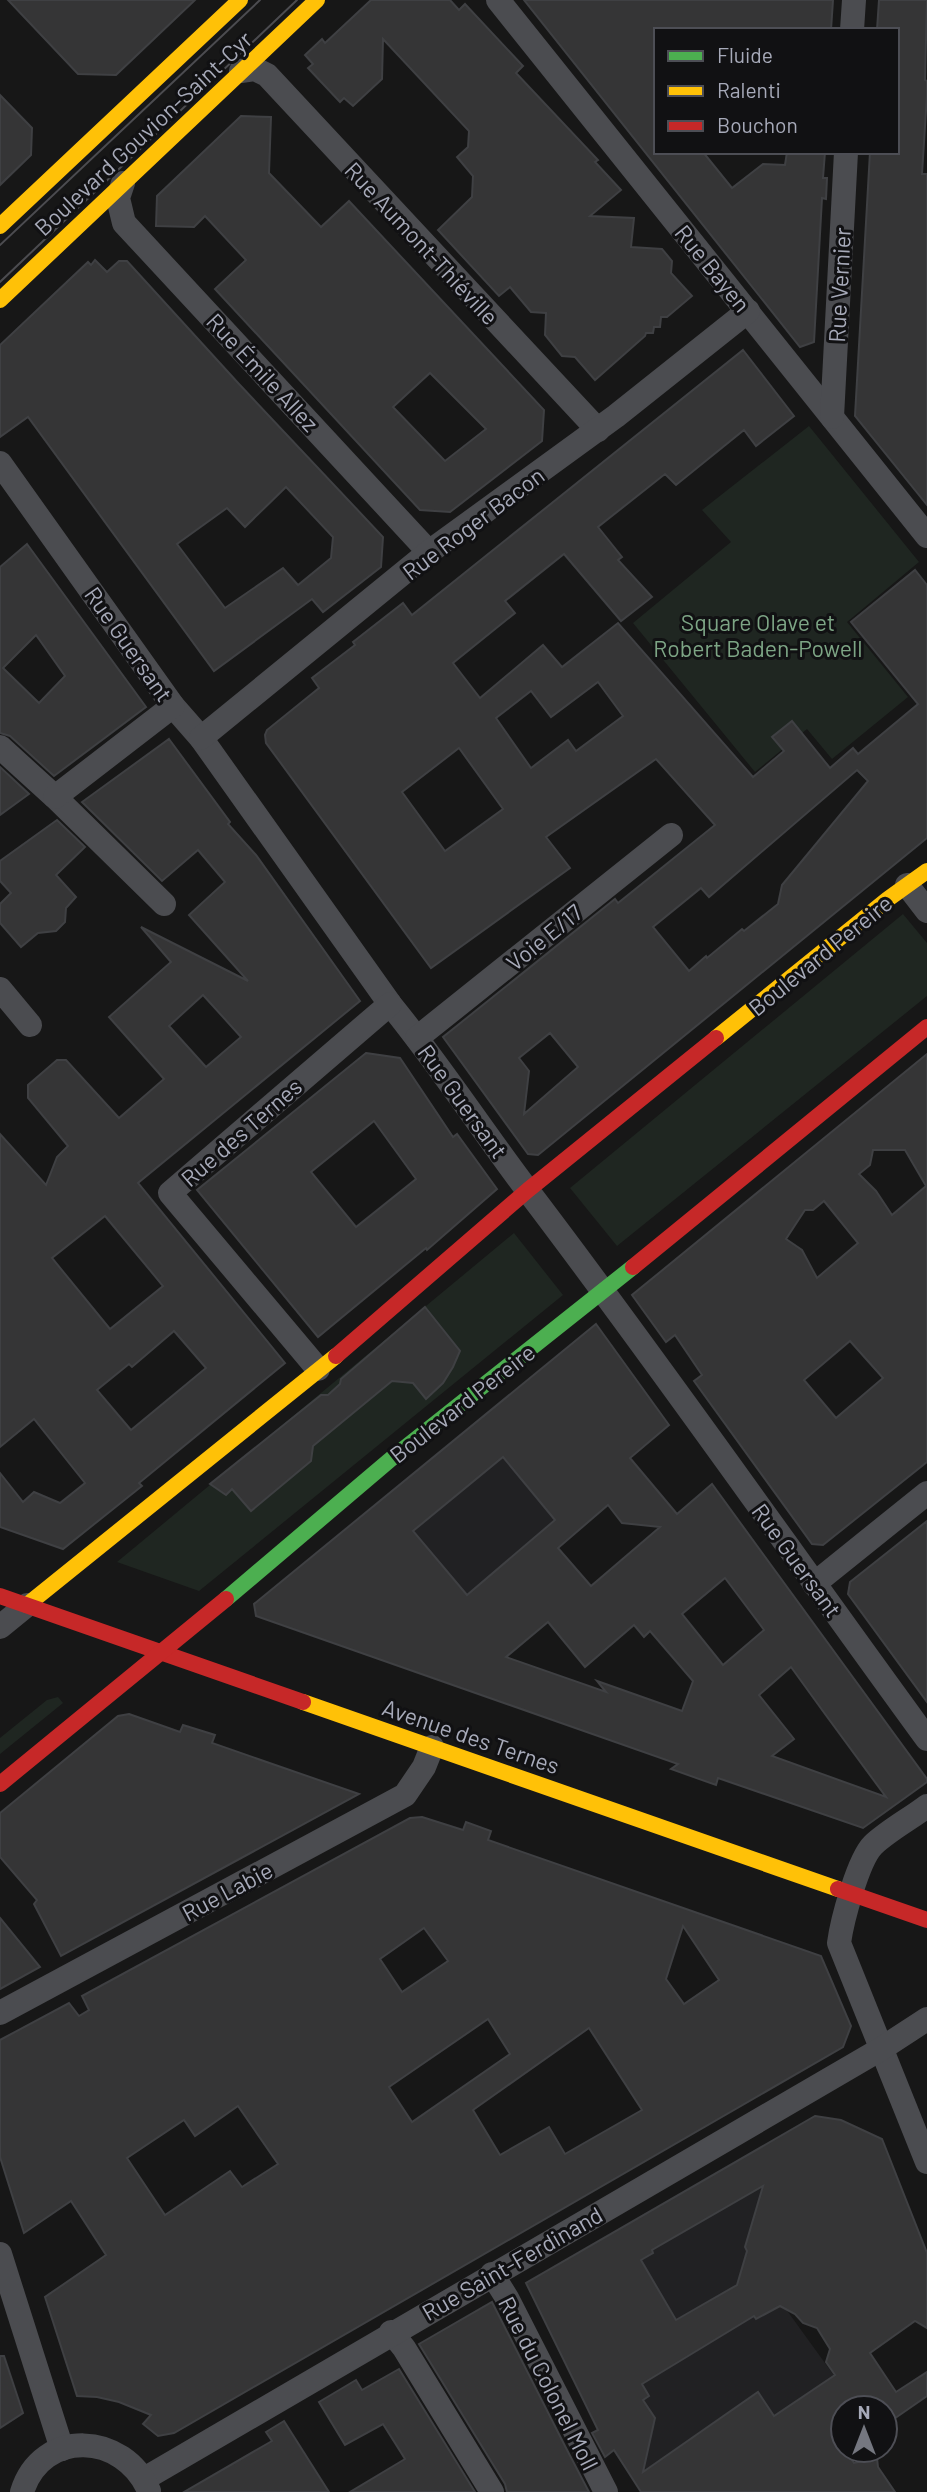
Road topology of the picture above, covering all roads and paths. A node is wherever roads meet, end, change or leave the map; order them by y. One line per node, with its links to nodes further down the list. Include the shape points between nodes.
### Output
1 (240, 0): 9 (main road, Boulevard Gouvion-Saint-Cyr)
2 (317, 0): 6 (main road, Boulevard Gouvion-Saint-Cyr)
3 (498, 0): 11 (street, Rue Bayen)
4 (854, 0): 5 (street)
5 (852, 28)
6 (241, 71): 8 (main road, Boulevard Gouvion-Saint-Cyr); 13 (street, Rue Aumont-Thiéville, via 255,69 267,75)
7 (846, 154): 12 (street, Rue Vernier)
8 (123, 183): 10 (main road, Boulevard Gouvion-Saint-Cyr); 16 (street, Rue Émile Allez, via 118,198 124,223)
9 (0, 226)
10 (0, 300)
11 (741, 317): 12 (street, Rue Bayen); 13 (street, Rue Roger Bacon)
12 (832, 417): 15 (street, Rue Bayen)
13 (607, 423): 16 (street, Rue Roger Bacon)
14 (0, 463): 17 (street, Rue Guersant)
15 (927, 536)
16 (429, 552): 18 (street, Rue Roger Bacon)
17 (173, 706): 18 (street, Rue Guersant); 20 (street)
18 (201, 738): 26 (street, Rue Guersant)
19 (0, 747): 20 (street)
20 (55, 797): 23 (street)
21 (671, 835): 29 (street, Voie E/17)
22 (917, 878): 24 (street); 30 (main road, Boulevard Pereire)
23 (164, 904)
24 (927, 911)
25 (0, 989): 27 (street)
26 (390, 1004): 29 (street, Rue Guersant); 32 (street, Rue des Ternes, via 170,1193)
27 (30, 1025)
28 (927, 1027): 31 (main road, Boulevard Pereire)
29 (417, 1038): 30 (street, Rue Guersant)
30 (527, 1190): 31 (street, Rue Guersant); 32 (main road, Boulevard Pereire)
31 (604, 1290): 34 (street, Rue Guersant); 38 (main road, Boulevard Pereire, via 391,1459)
32 (318, 1369): 36 (main road, Boulevard Pereire)
33 (927, 1493): 34 (street)
34 (814, 1584): 39 (street, Rue Guersant)
35 (0, 1596): 36 (main road, Avenue des Ternes)
36 (27, 1605): 37 (street, Boulevard Pereire); 38 (main road, Avenue des Ternes)
37 (0, 1627)
38 (161, 1652): 40 (main road, Avenue des Ternes); 41 (main road, Boulevard Pereire)
39 (927, 1739)
40 (432, 1747): 43 (main road, Avenue des Ternes); 45 (street, Rue Labie, via 405,1795)
41 (0, 1784)
42 (927, 1806): 43 (street, via 872,1846)
43 (851, 1893): 44 (main road, Avenue des Ternes); 47 (street, via 839,1943)
44 (927, 1920)
45 (0, 2013)
46 (927, 2019): 47 (street, Rue Saint-Ferdinand)
47 (881, 2049): 48 (street); 50 (street, Rue Saint-Ferdinand)
48 (927, 2162)
49 (0, 2254): 52 (street)
50 (492, 2274): 51 (street, Rue Saint-Ferdinand); 56 (street, Rue du Colonel Moll)
51 (391, 2333): 53 (street, Rue Saint-Ferdinand); 55 (street)
52 (62, 2449): 53 (street, via 92,2445 109,2449 131,2463); 54 (street, via 32,2473)
53 (147, 2485)
54 (23, 2492)
55 (492, 2492)
56 (606, 2492)

